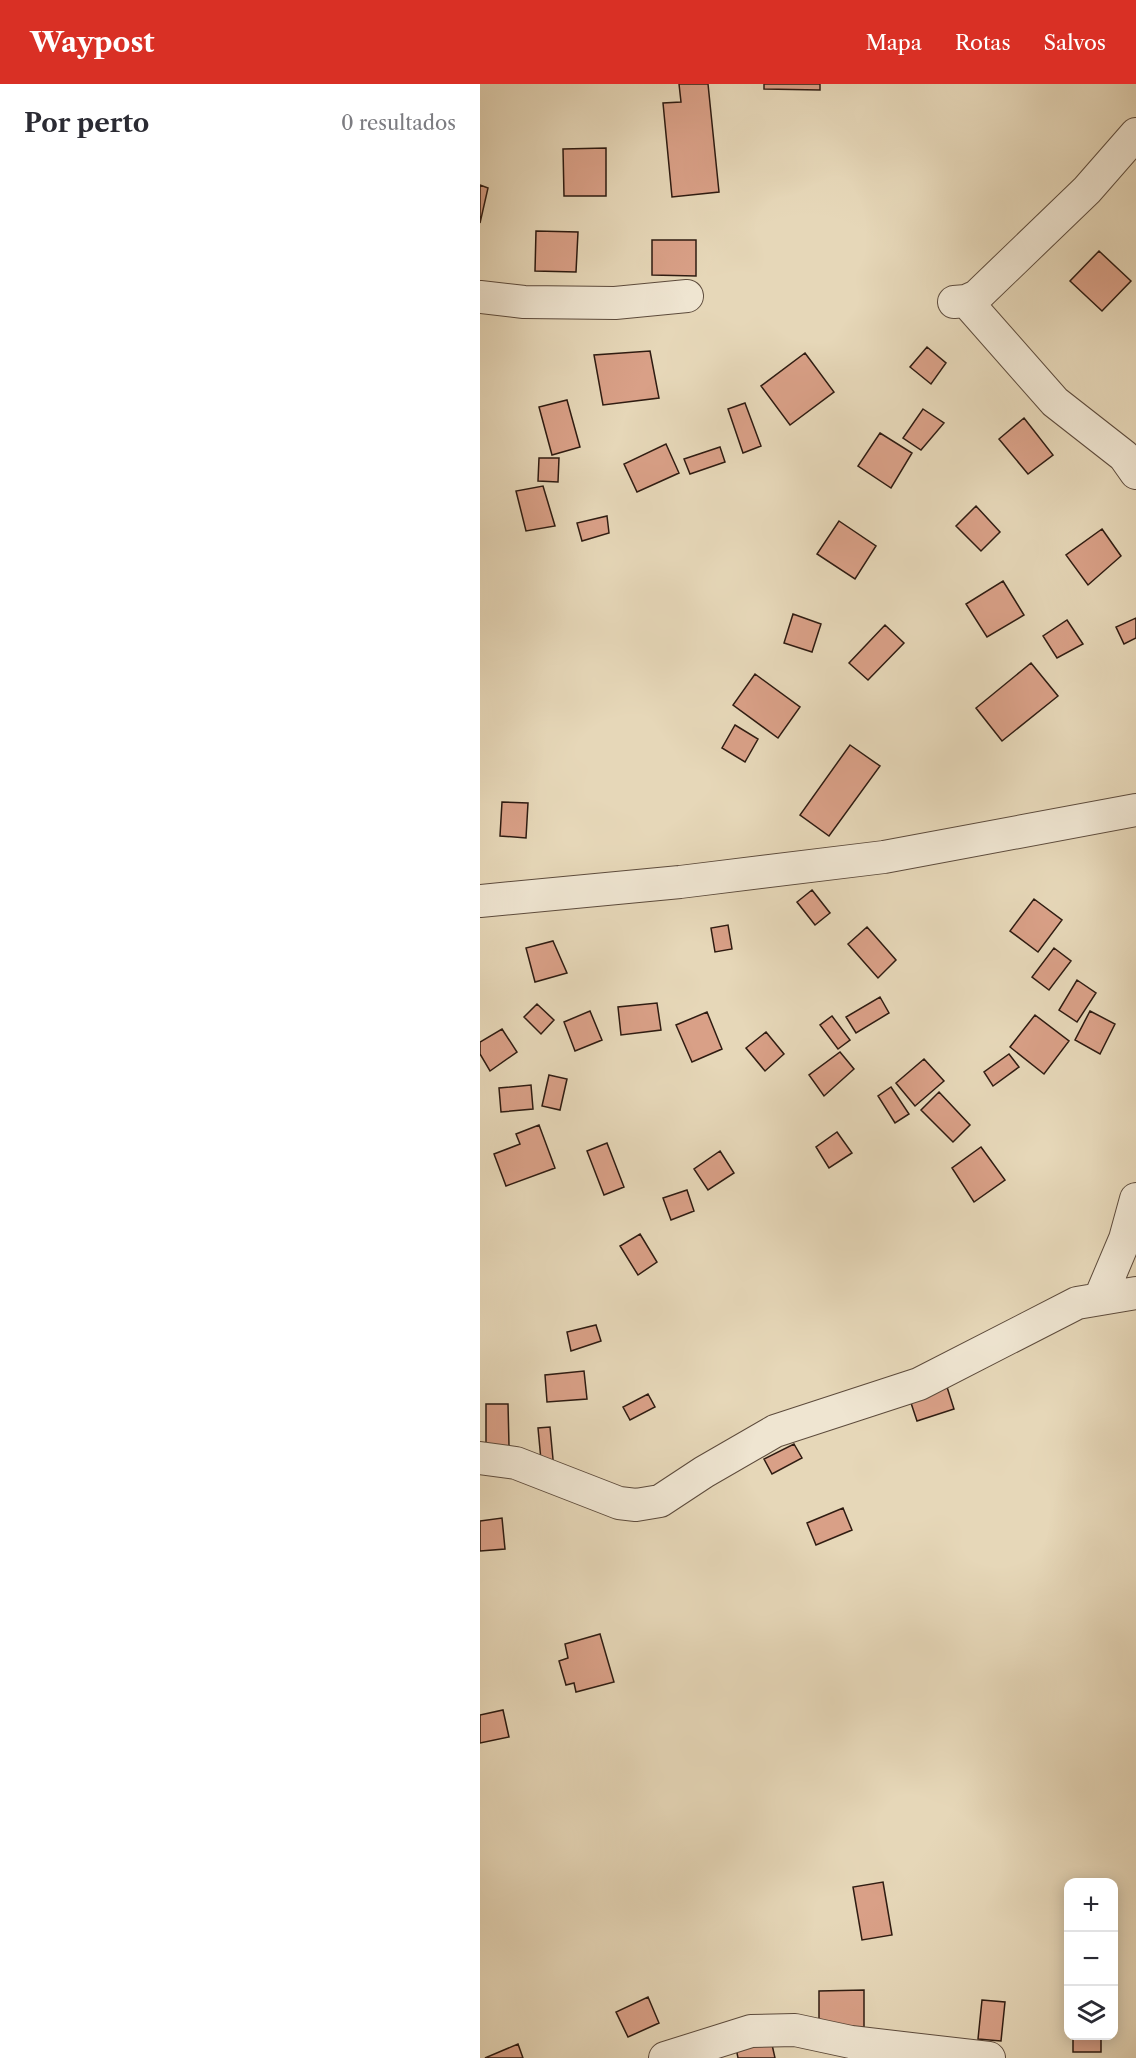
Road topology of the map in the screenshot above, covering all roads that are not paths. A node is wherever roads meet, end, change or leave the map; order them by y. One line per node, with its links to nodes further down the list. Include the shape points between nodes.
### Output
1 (1136, 134): 4 (street, via 1087,190 977,296 960,301 1055,402 1124,456)
2 (687, 296): 3 (street, via 615,303 524,302)
3 (480, 297)
4 (1136, 473)
5 (1136, 810): 6 (street, via 884,856 680,882)
6 (480, 901)
7 (1136, 1199): 9 (street, via 1125,1239)
8 (1136, 1293): 9 (street)
9 (1100, 1298): 10 (street, via 1077,1303 919,1384 775,1431 660,1501 619,1503 516,1463)
10 (480, 1458)
11 (665, 2058): 12 (street, via 751,2031 795,2030 851,2042)
12 (989, 2058)

